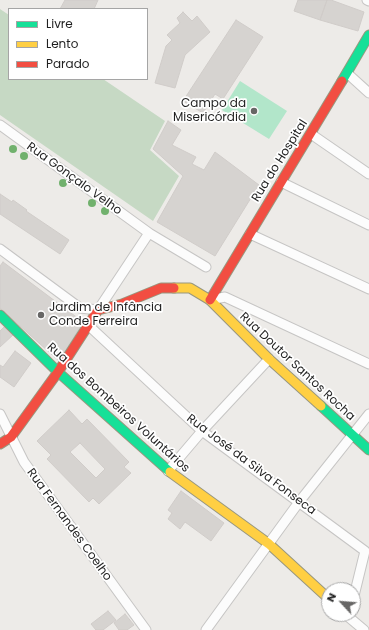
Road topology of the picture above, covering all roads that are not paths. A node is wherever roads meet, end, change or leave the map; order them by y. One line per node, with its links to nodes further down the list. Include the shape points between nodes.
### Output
1 (369, 35): 2 (street, Rua do Hospital)
2 (347, 73): 3 (street); 5 (street, Rua do Hospital)
3 (369, 93)
4 (0, 125): 9 (street, Rua Gonçalo Velho)
5 (312, 134): 6 (street); 7 (street, Rua do Hospital)
6 (369, 174)
7 (281, 182): 8 (street); 10 (street, Rua do Hospital)
8 (369, 225)
9 (149, 233): 12 (street, Rua Gonçalo Velho); 15 (street)
10 (250, 234): 13 (street); 14 (street, Rua do Hospital)
11 (0, 249): 15 (street, via 80,308)
12 (206, 267)
13 (369, 289)
14 (210, 300): 15 (street, Rua Doutor Santos Rocha, via 190,288 161,288 122,304); 18 (street, Rua Doutor Santos Rocha); 19 (street, via 225,297)
15 (98, 310): 17 (street)
16 (3, 318): 20 (street, Rua dos Bombeiros Voluntários)
17 (88, 325): 20 (street); 23 (street, Rua José da Silva Fonseca)
18 (269, 359): 23 (street); 24 (street, Rua Doutor Santos Rocha)
19 (369, 364)
20 (58, 372): 25 (street); 28 (street, Rua dos Bombeiros Voluntários)
21 (0, 414): 25 (street, Rua Fernandes Coelho)
22 (369, 414): 24 (street)
23 (202, 431): 28 (street); 29 (street, Rua José da Silva Fonseca)
24 (352, 435): 27 (street, Rua Doutor Santos Rocha); 29 (street)
25 (11, 437): 26 (street); 35 (street, Rua Fernandes Coelho, via 24,462)
26 (0, 444)
27 (369, 450)
28 (168, 471): 30 (street, Rua dos Bombeiros Voluntários)
29 (299, 502): 30 (street); 31 (street, Rua José da Silva Fonseca)
30 (269, 544): 33 (street, Rua dos Bombeiros Voluntários); 36 (street)
31 (367, 550): 32 (street)
32 (358, 582)
33 (321, 592)
34 (355, 622): 37 (street)
35 (146, 630)
36 (206, 630)
37 (364, 630)

